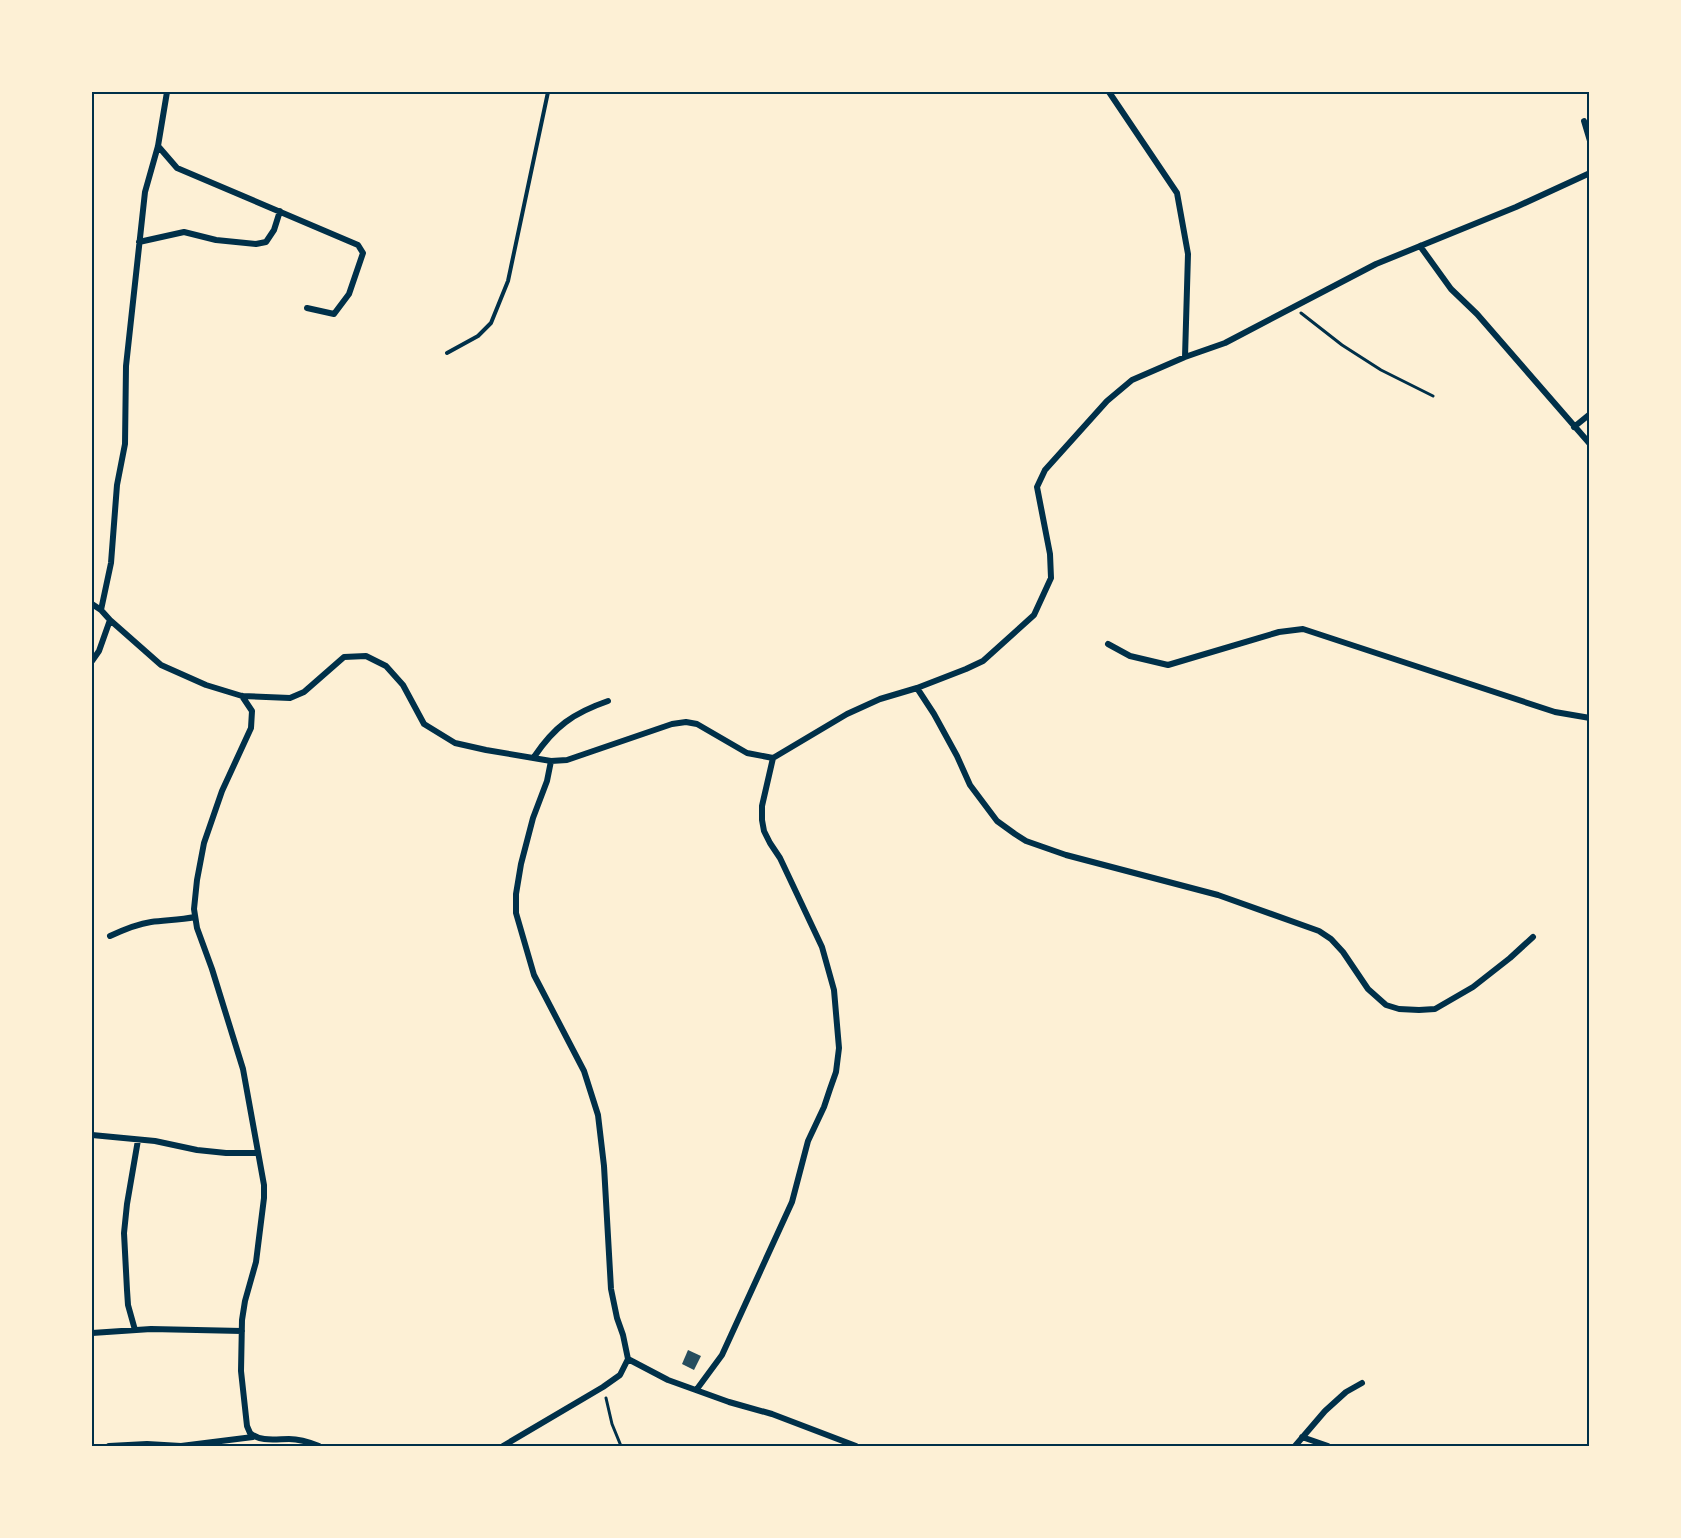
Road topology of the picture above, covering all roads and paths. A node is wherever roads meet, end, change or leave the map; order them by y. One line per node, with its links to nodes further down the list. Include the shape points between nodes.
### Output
1 (167, 92): 6 (street)
2 (548, 92): 13 (lane, via 508,282 491,323 478,336)
3 (1109, 92): 14 (street, via 1177,193 1188,254)
4 (1584, 121): 5 (street)
5 (1590, 141)
6 (158, 146): 8 (street, via 177,168); 9 (street, via 145,192)
7 (1590, 173): 10 (street)
8 (280, 210): 9 (street, via 266,242 216,240 184,231); 12 (street, via 358,244 363,253 349,294 334,314)
9 (139, 242): 20 (street, via 126,366 125,444 117,484 111,563)
10 (1420, 246): 11 (street); 17 (street, via 1451,289)
11 (1293, 307): 14 (street, via 1225,343); 15 (path, via 1381,370)
12 (306, 308)
13 (447, 353)
14 (1185, 357): 24 (street, via 1132,380 1107,401 1045,470 1037,487 1051,578 1034,615 983,660)
15 (1433, 396)
16 (1590, 414): 17 (street)
17 (1574, 427): 18 (street)
18 (1590, 444)
19 (92, 604): 20 (street)
20 (101, 610): 21 (street)
21 (110, 620): 23 (street); 25 (street, via 161,665)
22 (1108, 644): 27 (street, via 1130,656 1168,665 1279,632 1303,629 1555,712)
23 (92, 662)
24 (917, 688): 29 (street, via 847,714); 33 (street, via 970,785 1004,827 1026,841 1066,855 1218,894 1319,931 1343,952 1368,989 1386,1005 1435,1009 1473,987)
25 (242, 696): 28 (street, via 290,699 304,692 344,657 366,656 386,666 403,685 424,724 438,733 455,743); 31 (street, via 252,711 251,728 222,791 204,843)
26 (608, 701): 28 (street, via 565,722)
27 (1590, 718)
28 (534, 757): 30 (street)
29 (773, 759): 30 (street, via 747,753 697,724 686,722 567,760); 43 (street, via 762,806 764,831 822,947 834,990 839,1048 836,1072 808,1141 792,1202 722,1355)
30 (551, 761): 40 (street, via 521,864 516,913 534,975 584,1071 598,1115 611,1289)
31 (195, 917): 32 (street, via 150,922); 36 (street, via 243,1069)
32 (110, 936)
33 (1533, 938)
34 (92, 1135): 35 (street)
35 (138, 1140): 36 (street, via 197,1150); 37 (street, via 124,1233 127,1290)
36 (257, 1153): 38 (street, via 264,1198)
37 (135, 1330): 38 (street); 39 (street)
38 (242, 1331): 44 (street, via 241,1371 247,1426)
39 (92, 1333)
40 (628, 1359): 42 (street, via 620,1375); 43 (street, via 668,1380)
41 (1362, 1383): 45 (street, via 1346,1392)
42 (603, 1387): 48 (street); 49 (path)
43 (697, 1389): 50 (street)
44 (254, 1437): 46 (street, via 181,1446); 47 (street, via 307,1441)
45 (1302, 1437): 51 (street); 52 (street)
46 (109, 1446)
47 (319, 1446)
48 (503, 1446)
49 (621, 1446)
50 (856, 1446)
51 (1295, 1446)
52 (1328, 1446)

